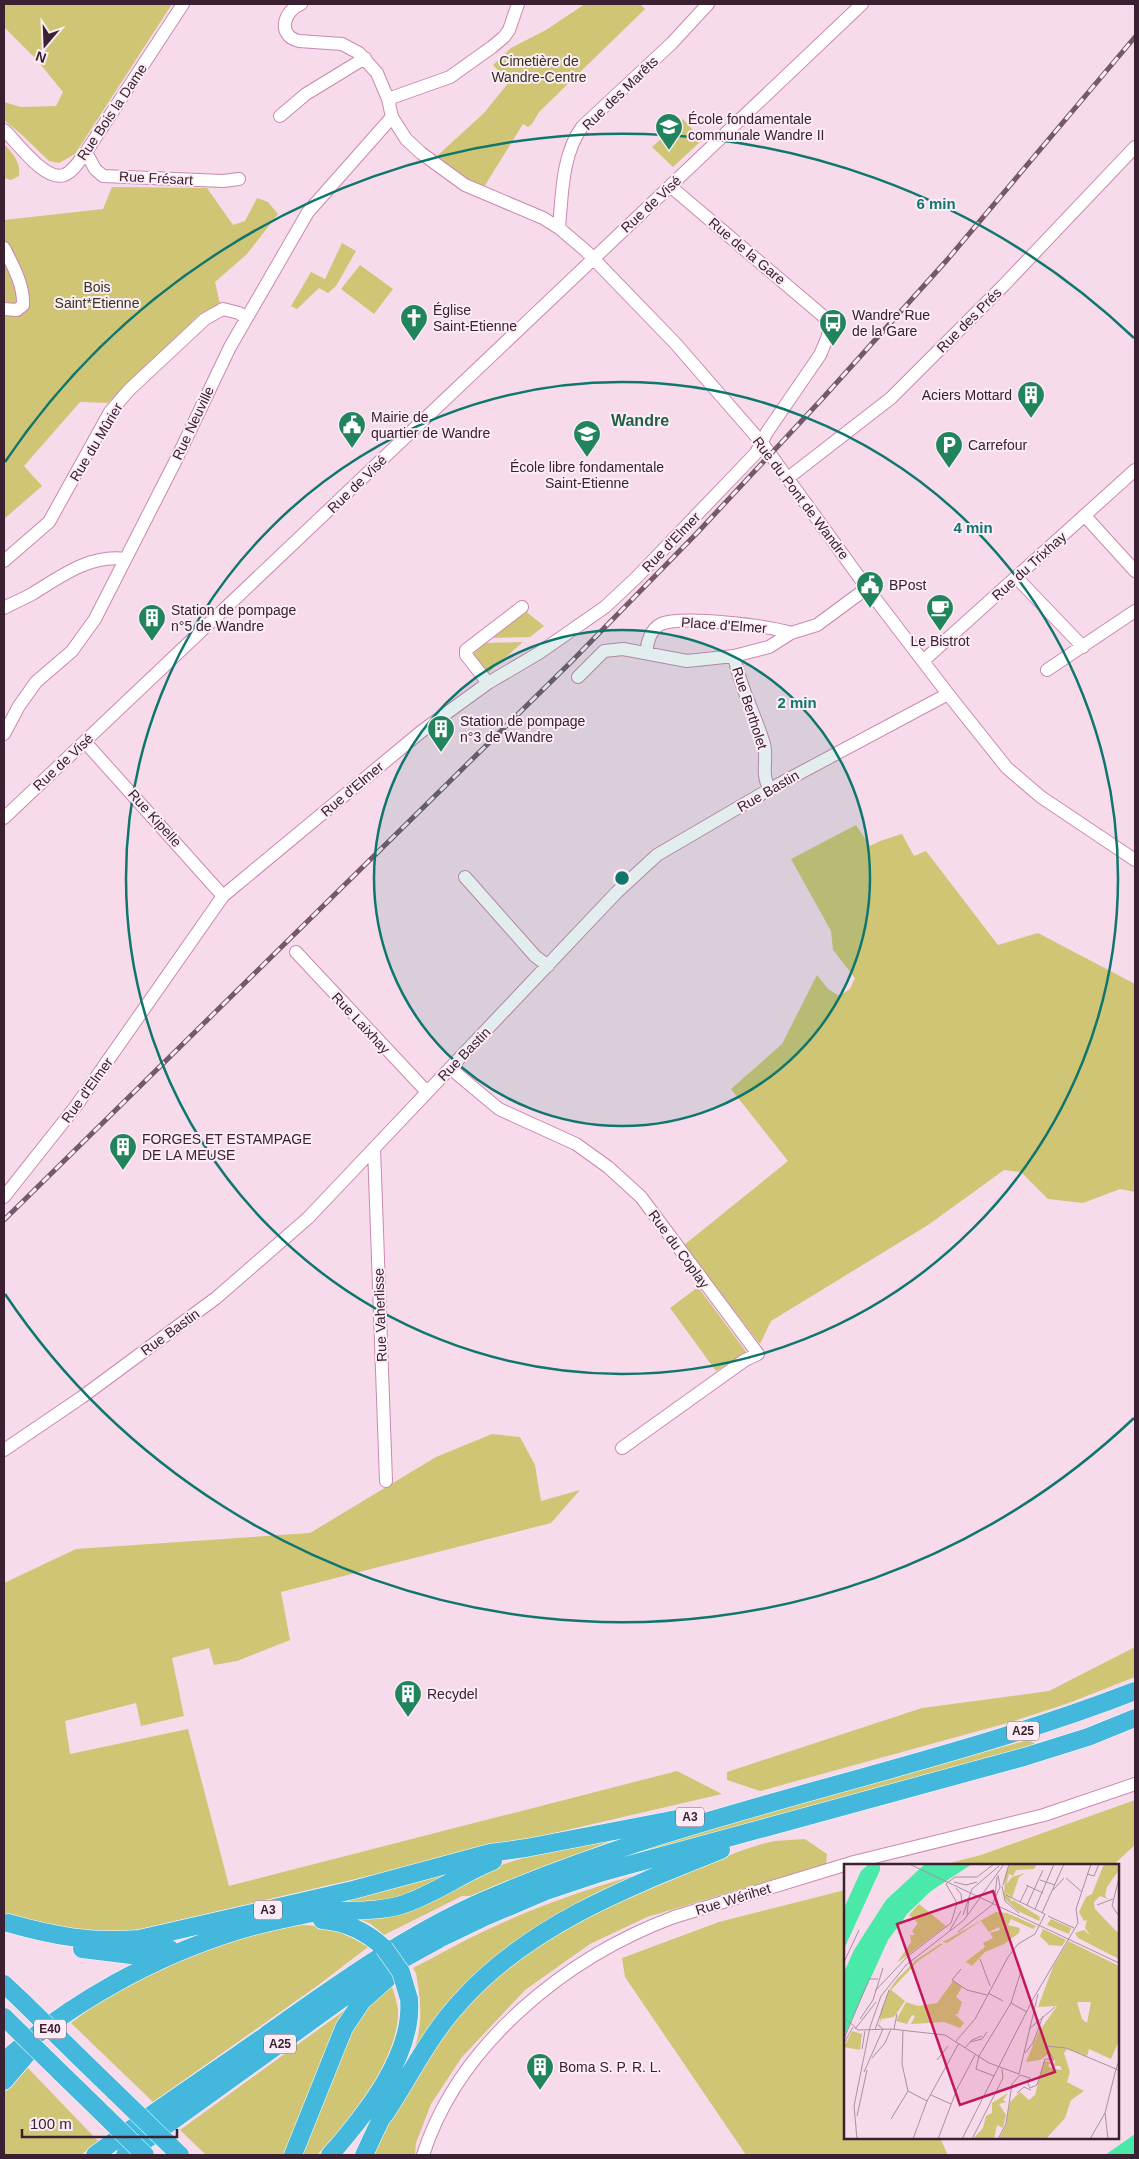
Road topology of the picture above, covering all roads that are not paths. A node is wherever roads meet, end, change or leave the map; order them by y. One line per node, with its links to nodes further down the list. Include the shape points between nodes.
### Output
1 (183, 4): 12 (street, Rue Bois la Dame)
2 (301, 4): 6 (street, via 286,14 286,30 293,39 342,44)
3 (518, 4): 7 (street, via 509,30 492,48 450,77)
4 (708, 4): 15 (street, Rue des Marêts, via 576,135 566,169)
5 (862, 4): 14 (street, Rue de Visé)
6 (365, 58): 7 (street, via 377,73); 8 (street, via 306,94)
7 (388, 99): 9 (street, Rue du Pont de Wandre)
8 (280, 116)
9 (392, 117): 15 (street, Rue du Pont de Wandre, via 406,139 455,180); 20 (street, Rue Neuville, via 308,212)
10 (4, 130): 12 (street, Rue Bois la Dame, via 45,172 55,176 67,174)
11 (1135, 147): 23 (street, Rue des Prés, via 891,398)
12 (86, 152): 13 (street, Rue Frésart, via 95,169 104,176)
13 (239, 179)
14 (670, 186): 17 (street, Rue de Visé); 19 (street, Rue de la Gare)
15 (559, 228): 17 (street, Rue du Pont de Wandre)
16 (4, 248): 18 (street, via 23,298 22,305 16,310)
17 (593, 259): 21 (street, Rue du Pont de Wandre, via 675,343); 43 (street, Rue de Visé)
18 (4, 309)
19 (823, 316): 21 (street, Rue d'Elmer, via 829,325 820,355)
20 (246, 318): 25 (street, Rue Neuville); 26 (street, Rue du Mûrier, via 223,309 205,319 129,390 110,412 49,522)
21 (762, 442): 23 (street, Rue du Pont de Wandre); 40 (street, Rue d'Elmer, via 756,453 698,515 605,607 539,653)
22 (1135, 470): 24 (street, Rue du Trixhay)
23 (788, 478): 29 (street, Rue du Pont de Wandre)
24 (1085, 516): 27 (street); 28 (street, Rue du Trixhay)
25 (125, 559): 31 (street, via 110,557 87,564); 42 (street, Rue Neuville, via 94,619 72,651 36,682)
26 (4, 561)
27 (1135, 571)
28 (1016, 577): 34 (street); 37 (street, Rue du Trixhay)
29 (867, 588): 33 (street, Place d'Elmer, via 817,625); 37 (street, Rue du Pont de Wandre)
30 (522, 607): 40 (street, via 466,650)
31 (4, 608)
32 (1135, 610): 34 (street)
33 (791, 633): 35 (street, Place d'Elmer, via 687,621 663,623 650,638); 36 (street, Place d'Elmer, via 769,647)
34 (1083, 646): 38 (street)
35 (647, 654): 36 (street, Place d'Elmer, via 687,661); 39 (street, via 623,649 604,651)
36 (734, 656): 44 (street, Rue Bertholet, via 738,676 764,744 764,771)
37 (923, 661): 41 (street, Rue du Pont de Wandre)
38 (1047, 670)
39 (578, 677)
40 (488, 683): 48 (street, Rue d'Elmer, via 422,731)
41 (948, 694): 44 (street, Rue Bastin); 46 (street, Rue du Pont de Wandre, via 1007,768 1041,797)
42 (4, 734)
43 (85, 742): 45 (street, Rue de Visé); 48 (street, Rue Kipelle)
44 (770, 789): 50 (street, Rue Bastin, via 657,856 617,892)
45 (4, 818)
46 (1135, 860)
47 (465, 877): 50 (street, via 535,956)
48 (223, 896): 54 (street, Rue d'Elmer, via 76,1106)
49 (296, 952): 52 (street, Rue Laixhay)
50 (548, 966): 51 (street, Rue Bastin)
51 (450, 1068): 52 (street, Rue Bastin); 55 (street, Rue du Coplay, via 499,1109 576,1144 641,1197 758,1354)
52 (427, 1092): 53 (street, Rue Bastin)
53 (374, 1148): 56 (street, Rue Bastin, via 308,1218 216,1298); 57 (street, Rue Vaherlisse)
54 (4, 1197)
55 (622, 1448)
56 (4, 1450)
57 (386, 1481)
58 (1135, 1691): 61 (highway, A25, via 991,1741)
59 (1135, 1718): 62 (highway, A25, via 1040,1752)
60 (1135, 1784): 64 (street, Rue Wérihet, via 1044,1815)
61 (745, 1809): 63 (highway, A3); 77 (highway, A25, via 518,1886 428,1929 373,1960)
62 (774, 1824): 68 (highway, A25, via 572,1882); 76 (highway, A3, via 584,1909 522,1947 460,2001)
63 (526, 1848): 66 (highway, A3, via 490,1853 353,1890 140,1939 71,1938); 67 (highway, A3, via 398,1906 310,1914)
64 (847, 1864)
65 (844, 1865): 84 (street, Rue Wérihet, via 674,1917 599,1952 566,1972 508,2023 454,2087 430,2134)
66 (6, 1922): 69 (highway, A3, via 38,1937 107,1953 144,1954)
67 (271, 1922): 69 (highway, A3); 72 (highway, A3, bridge, via 330,1920 368,1935 397,1964)
68 (438, 1939): 78 (highway, A25, via 347,1994); 81 (highway, via 381,1983 350,2017)
69 (198, 1945): 71 (highway, A3)
70 (4, 1984): 80 (highway, E40, bridge)
71 (98, 1994): 74 (highway, A3, via 62,2014); 75 (highway, A3, via 25,2055)
72 (409, 2005): 76 (highway, A3, via 414,2032); 82 (highway, A3, via 407,2031 389,2074 363,2115)
73 (4, 2017): 79 (highway, E40, bridge)
74 (4, 2061)
75 (4, 2081)
76 (385, 2114): 83 (highway, A3)
77 (95, 2155)
78 (125, 2155)
79 (145, 2155)
80 (180, 2155)
81 (293, 2155)
82 (330, 2155)
83 (364, 2155)
84 (424, 2155)

